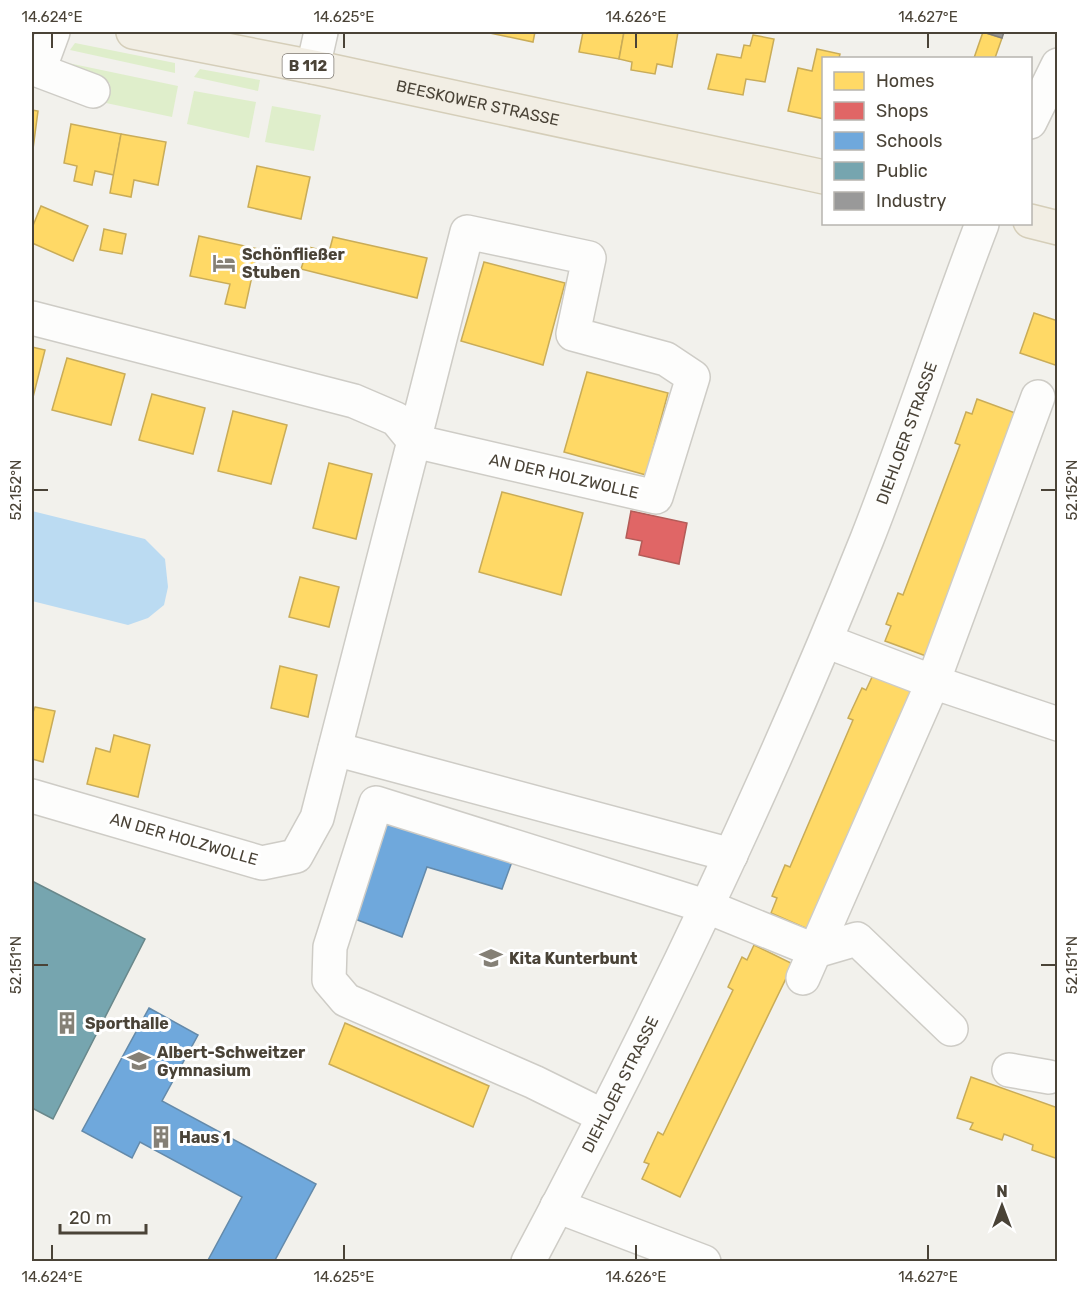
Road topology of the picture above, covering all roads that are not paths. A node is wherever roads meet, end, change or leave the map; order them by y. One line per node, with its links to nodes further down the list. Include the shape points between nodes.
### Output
1 (53, 32): 6 (street)
2 (133, 32): 5 (main road, BEESKOWER STRASSE / B 112)
3 (321, 32): 5 (street)
4 (1058, 65): 8 (street)
5 (313, 67): 9 (main road, BEESKOWER STRASSE / B 112)
6 (35, 69): 7 (street)
7 (93, 91)
8 (1032, 118)
9 (822, 177)
10 (1032, 222): 12 (main road)
11 (982, 225): 16 (street, DIEHLOER STRASSE, via 876,516)
12 (1058, 228)
13 (32, 318): 15 (street, via 354,401 396,419)
14 (1038, 397): 17 (street)
15 (414, 441): 15 (street, AN DER HOLZWOLLE, via 656,497 693,376 666,359 573,334 589,258 467,232); 19 (street, AN DER HOLZWOLLE)
16 (826, 641): 17 (street); 21 (street, DIEHLOER STRASSE)
17 (933, 682): 18 (street); 23 (street)
18 (1058, 724)
19 (335, 749): 20 (street, AN DER HOLZWOLLE, via 317,818 296,856 262,863); 21 (street)
20 (32, 796)
21 (732, 855): 22 (street, DIEHLOER STRASSE)
22 (708, 907): 23 (street); 27 (street, DIEHLOER STRASSE); 27 (street, via 376,803 330,947 329,980 346,1000)
23 (810, 965): 24 (street, via 856,939)
24 (951, 1029)
25 (1009, 1070): 26 (street)
26 (1055, 1070)
27 (603, 1116): 28 (street, DIEHLOER STRASSE)
28 (557, 1206): 29 (street, DIEHLOER STRASSE); 30 (street)
29 (528, 1262)
30 (705, 1262)

